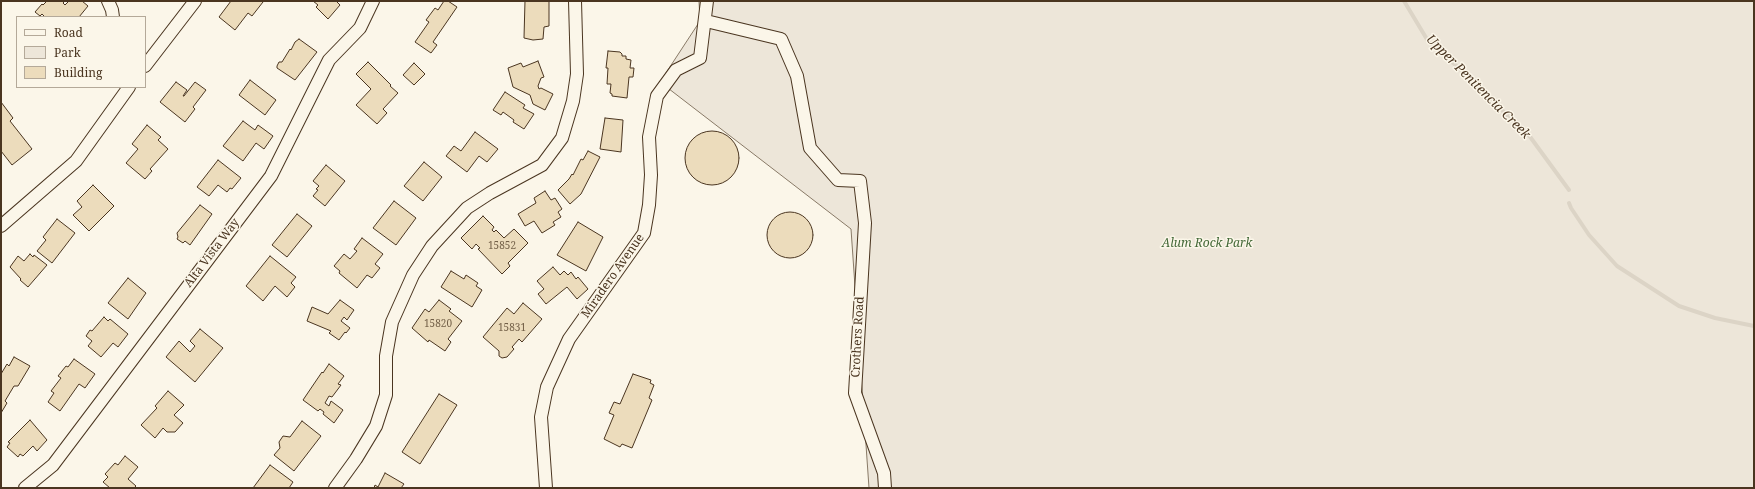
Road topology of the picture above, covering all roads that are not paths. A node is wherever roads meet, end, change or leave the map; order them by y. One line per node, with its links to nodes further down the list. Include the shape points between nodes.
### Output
1 (108, 1): 6 (street)
2 (196, 1): 8 (street)
3 (373, 1): 13 (street, Alta Vista Way, via 360,28 329,60 271,176 53,465)
4 (575, 1): 14 (street, via 577,74 573,101 562,138 542,165 490,192 467,208 432,246 413,275 392,322 386,356 386,395 376,426 356,460)
5 (707, 1): 7 (street)
6 (113, 16)
7 (706, 22): 15 (street, Miradero Avenue, via 700,58 676,70 657,96 649,137 651,175 644,233 570,339 547,387 541,417); 16 (street, Crothers Road, via 781,39 797,76 810,148 838,180 860,180 866,223 855,393 884,473)
8 (146, 65)
9 (116, 88): 11 (street)
10 (128, 88): 11 (street)
11 (116, 103): 12 (street, via 76,160)
12 (1, 226)
13 (25, 488)
14 (335, 488)
15 (546, 488)
16 (885, 488)

